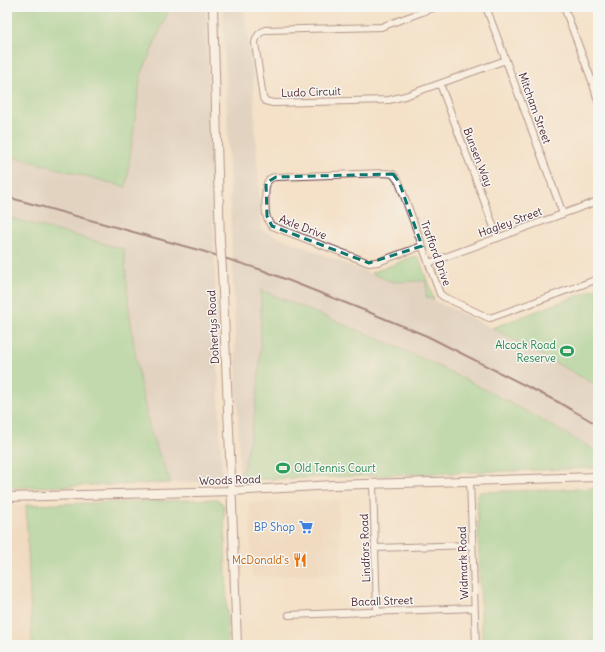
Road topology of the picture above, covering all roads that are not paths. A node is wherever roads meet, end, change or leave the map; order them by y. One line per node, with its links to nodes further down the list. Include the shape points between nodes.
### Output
1 (213, 7): 18 (main road, Dohertys Road, bridge, via 220,242)
2 (436, 7): 6 (street, Ludo Circuit, via 381,27 265,30 257,35 255,43 262,94 264,100 269,103 389,100)
3 (564, 7): 7 (street)
4 (487, 8): 5 (street, Mitcham Street)
5 (506, 60): 6 (street, Ludo Circuit); 10 (street, Mitcham Street)
6 (440, 84): 11 (street, Bunsen Way)
7 (597, 97)
8 (393, 174): 12 (street, Trafford Drive, via 399,182); 12 (street, Axle Drive, via 273,177 266,186 267,220 272,226 368,263 378,262)
9 (598, 201): 10 (street, Hagley Street)
10 (563, 214): 11 (street, Hagley Street)
11 (498, 238): 13 (street, Hagley Street)
12 (422, 246): 13 (street, Trafford Drive)
13 (429, 263): 14 (street, Trafford Drive, via 442,295 489,318)
14 (598, 279)
15 (598, 478): 16 (main road, Woods Road)
16 (470, 481): 17 (main road, Woods Road); 20 (street, Widmark Road)
17 (373, 484): 18 (main road, Woods Road); 21 (street, Lindfors Road)
18 (232, 491): 19 (main road, Woods Road); 25 (main road, Dohertys Road)
19 (7, 497)
20 (472, 545): 21 (street); 22 (street, Widmark Road)
21 (374, 548): 23 (street, Lindfors Road)
22 (474, 608): 23 (street, Bacall Street); 26 (street, Widmark Road)
23 (377, 611): 24 (street, Bacall Street)
24 (289, 615)
25 (237, 645)
26 (476, 645)

